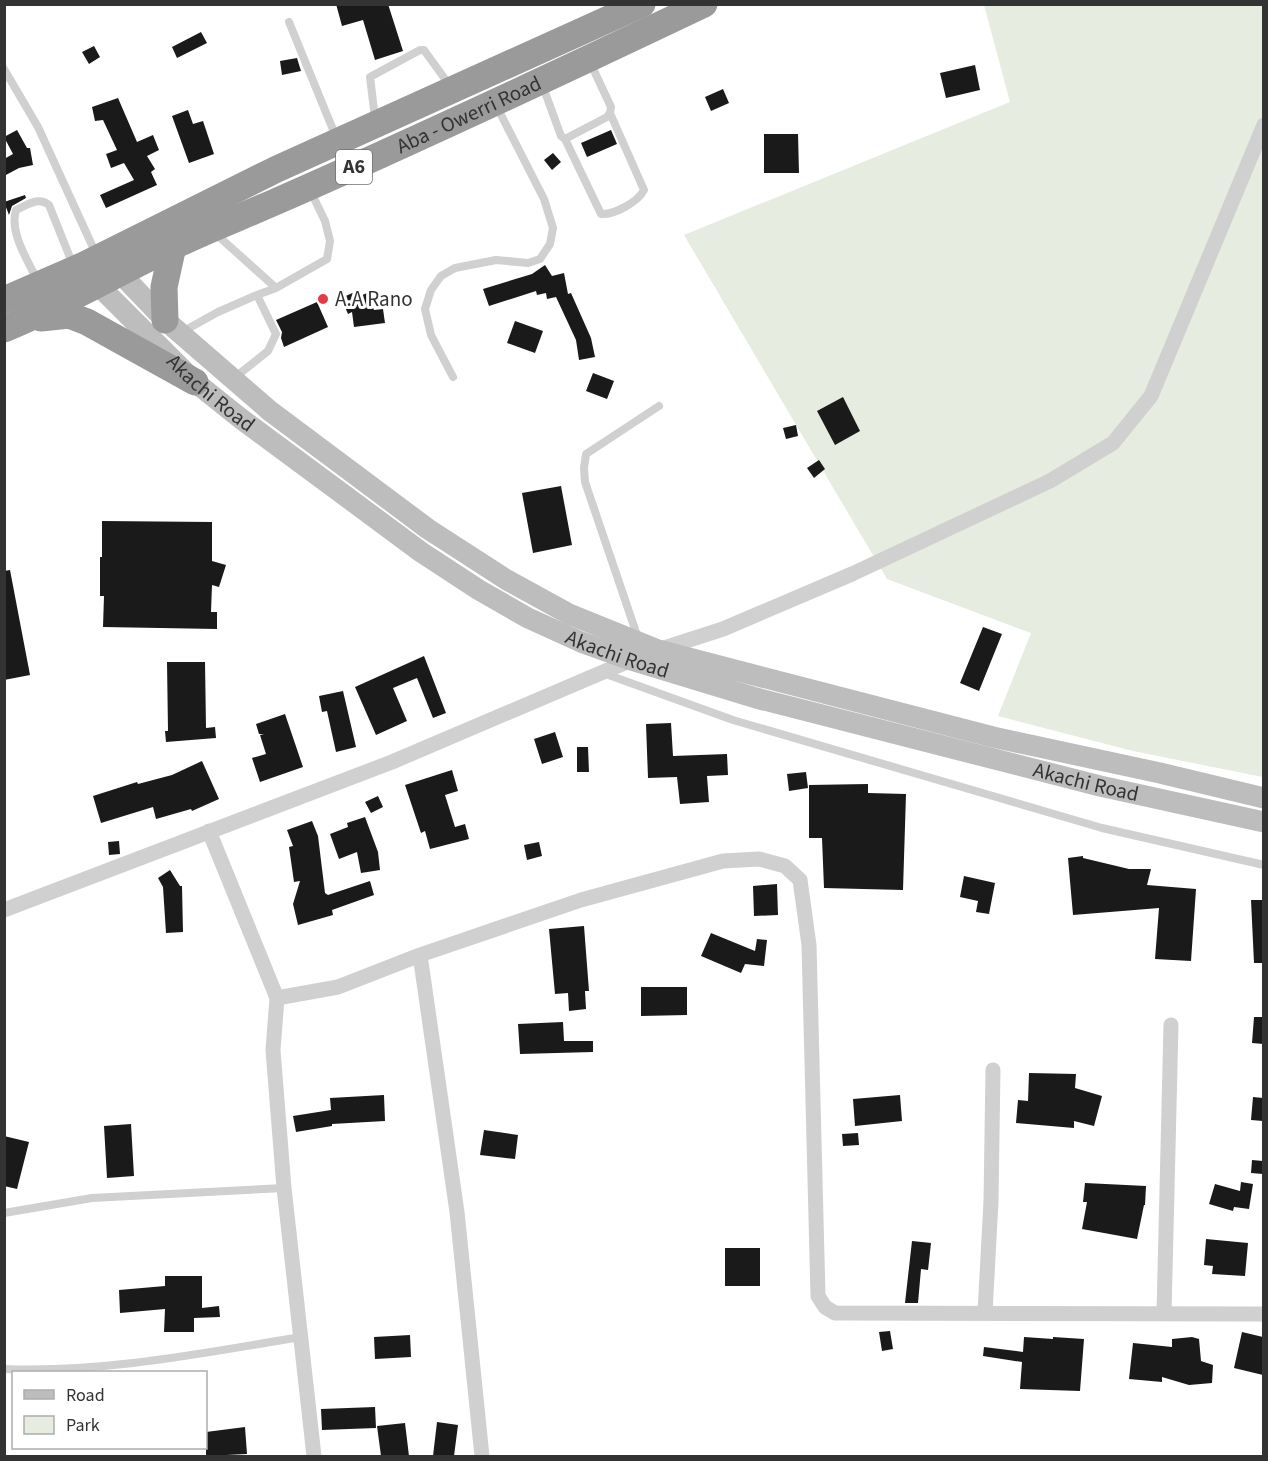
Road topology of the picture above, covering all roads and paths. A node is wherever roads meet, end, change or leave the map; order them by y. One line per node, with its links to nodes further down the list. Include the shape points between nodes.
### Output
1 (642, 4): 4 (highway, Aba - Owerri Road / A6)
2 (704, 4): 4 (highway, Aba - Owerri Road / A6)
3 (289, 22): 13 (lane)
4 (584, 46): 6 (highway, Aba - Owerri Road / A6); 7 (highway, Aba - Owerri Road / A6); 9 (lane)
5 (4, 69): 17 (lane, via 38,127)
6 (541, 81): 8 (highway, Aba - Owerri Road / A6); 12 (lane)
7 (452, 90): 10 (highway, Aba - Owerri Road / A6); 10 (lane, via 424,50 420,50 370,77)
8 (495, 103): 14 (highway, Aba - Owerri Road / A6); 24 (lane, via 544,199 552,228 550,244 540,259 528,263 496,260 455,268 441,276 424,309 431,335)
9 (610, 112): 12 (lane, via 608,117); 12 (lane, via 644,190 638,199 607,215 601,214)
10 (376, 124): 13 (highway, Aba - Owerri Road / A6)
11 (1263, 125): 28 (street, via 1151,396 1113,442 1050,481 852,574 723,629)
12 (564, 139)
13 (338, 141): 17 (highway, Aba - Owerri Road / A6)
14 (309, 187): 15 (highway, Aba - Owerri Road / A6); 19 (lane, via 330,241 327,259)
15 (210, 229): 16 (highway, Aba - Owerri Road / A6); 19 (lane)
16 (173, 246): 17 (highway, Aba - Owerri Road / A6); 23 (highway, via 164,287)
17 (97, 267): 18 (highway, Aba - Owerri Road / A6); 18 (lane, via 49,205 37,201 16,210 14,228); 22 (highway, Aba - Owerri Road / A6); 23 (main road, Akachi Road); 26 (main road, Akachi Road)
18 (39, 285): 21 (highway, Aba - Owerri Road / A6)
19 (276, 288): 20 (lane)
20 (257, 295): 23 (lane); 25 (lane, via 276,334 267,351)
21 (4, 300)
22 (16, 324): 26 (highway, via 69,315)
23 (173, 326): 25 (main road, Akachi Road)
24 (453, 377)
25 (233, 379): 28 (main road, Akachi Road, via 428,529 507,580)
26 (195, 382): 28 (main road, Akachi Road, via 421,552 479,590 581,642)
27 (659, 406): 28 (lane, via 586,454 584,468 585,482)
28 (643, 651): 29 (street); 30 (main road, Akachi Road); 31 (main road, Akachi Road, via 756,698 1100,786)
29 (603, 673): 32 (street, via 392,762); 33 (lane, via 733,720 1102,828)
30 (1263, 798)
31 (1263, 822)
32 (209, 831): 34 (street); 36 (street)
33 (1263, 865)
34 (4, 910)
35 (420, 956): 36 (street, via 338,987); 41 (street, via 581,900 723,861 759,859 785,866 800,880 809,945 818,1296 835,1313); 47 (street, via 457,1212)
36 (277, 998): 39 (street, via 273,1050)
37 (1171, 1025): 42 (street)
38 (993, 1070): 41 (street)
39 (284, 1188): 40 (lane, via 92,1198); 44 (street)
40 (4, 1213)
41 (985, 1313): 42 (street)
42 (1164, 1313): 43 (street)
43 (1263, 1314)
44 (301, 1337): 45 (lane, via 156,1360 47,1370); 46 (street)
45 (4, 1369)
46 (314, 1456)
47 (482, 1456)

